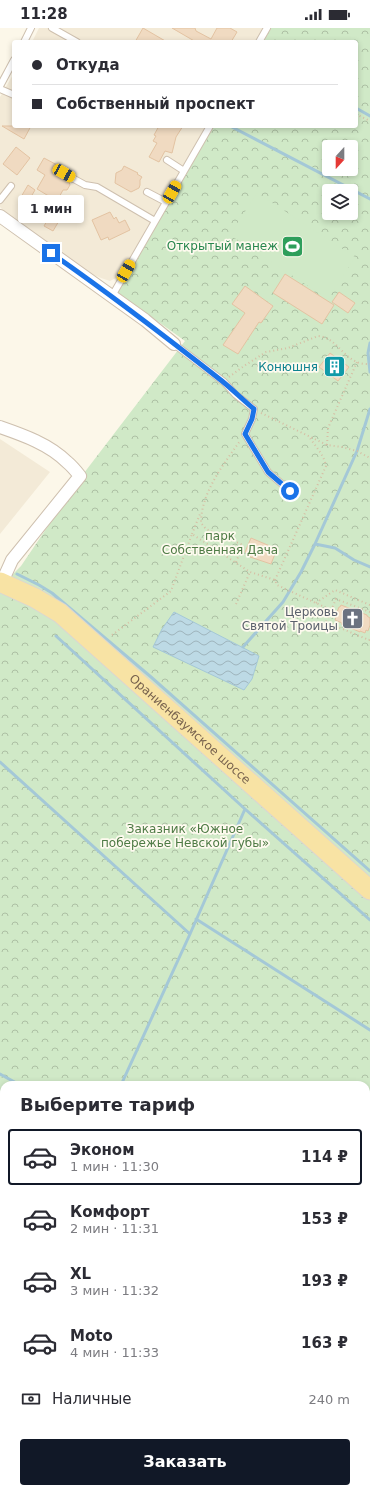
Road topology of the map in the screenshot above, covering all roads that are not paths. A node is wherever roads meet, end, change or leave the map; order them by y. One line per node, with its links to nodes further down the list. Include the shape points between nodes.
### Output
1 (31, 28): 4 (lane)
2 (52, 28): 5 (lane)
3 (267, 28): 6 (lane)
4 (25, 40)
5 (73, 40)
6 (260, 40)
7 (12, 64): 8 (lane)
8 (0, 88): 9 (lane)
9 (12, 95)
10 (209, 128): 12 (lane)
11 (166, 160): 12 (lane)
12 (184, 171): 17 (lane)
13 (64, 173): 19 (lane, via 85,185 97,187)
14 (11, 186): 16 (lane)
15 (147, 192): 17 (lane)
16 (0, 200)
17 (166, 202): 19 (lane)
18 (0, 216): 20 (street)
19 (155, 222): 20 (lane)
20 (112, 296): 21 (street)
21 (174, 344): 23 (lane, via 224,382 254,409 245,434 268,472)
22 (0, 427): 24 (street, via 26,436 54,451 80,476 12,560)
23 (290, 491)
24 (1, 582): 25 (main road, Ораниенбаумское шоссе, via 35,598 66,618)
25 (370, 890)

